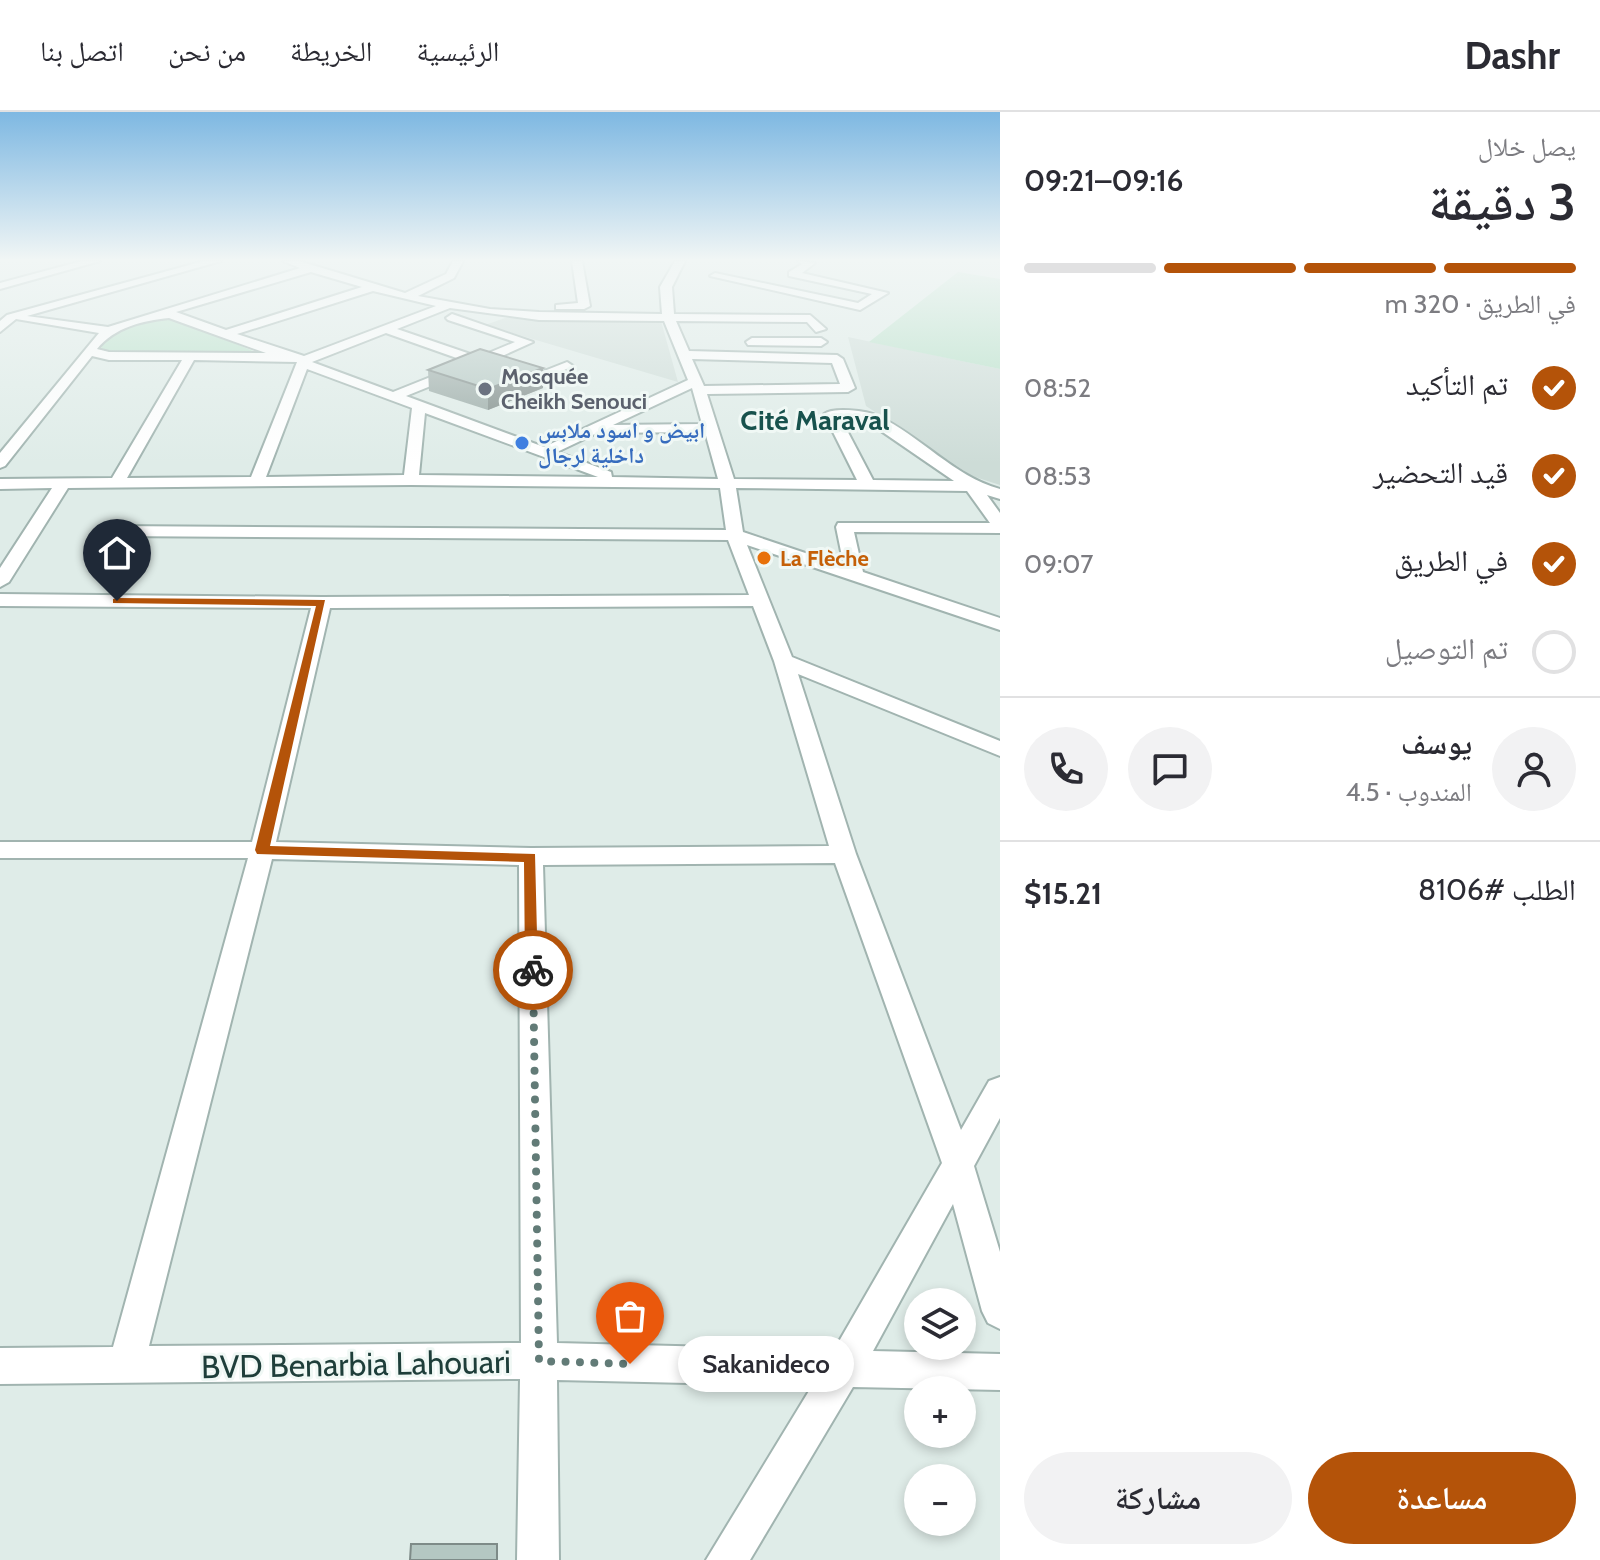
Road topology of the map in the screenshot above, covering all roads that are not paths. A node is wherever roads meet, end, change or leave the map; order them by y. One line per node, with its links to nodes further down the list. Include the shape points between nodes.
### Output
1 (97, 329): 9 (street)
2 (111, 329): 9 (street)
3 (216, 329): 11 (street)
4 (243, 329): 11 (street)
5 (393, 329): 10 (street)
6 (490, 329): 18 (street, via 527,342)
7 (674, 329): 13 (street)
8 (817, 329): 16 (street, via 821,335 740,342)
9 (107, 330): 12 (street)
10 (389, 330): 17 (street); 18 (street)
11 (229, 333): 15 (street)
12 (89, 351): 14 (street); 26 (street)
13 (686, 355): 16 (street); 20 (street)
14 (190, 357): 15 (street); 32 (street)
15 (288, 357): 17 (street)
16 (749, 357): 20 (street, via 782,374)
17 (304, 362): 21 (street); 28 (street)
18 (479, 363): 19 (street, via 534,380); 21 (street)
19 (567, 366)
20 (697, 386): 23 (street); 24 (street)
21 (395, 396): 22 (street)
22 (419, 405): 25 (street); 27 (street)
23 (711, 428): 24 (street); 30 (street)
24 (591, 430): 25 (street)
25 (545, 452): 29 (street)
26 (0, 463)
27 (411, 480): 28 (street); 29 (street)
28 (257, 481): 32 (street)
29 (624, 481): 30 (street)
30 (727, 482): 33 (street); 39 (street)
31 (0, 484): 34 (street)
32 (116, 484): 34 (street)
33 (867, 484): 35 (street); 35 (street, via 831,414 872,418)
34 (62, 485): 41 (street)
35 (972, 486): 36 (street); 37 (street)
36 (1000, 494)
37 (1000, 526): 40 (street, via 847,526 842,529)
38 (112, 531): 39 (street)
39 (735, 535): 40 (street); 43 (street)
40 (855, 575): 45 (street)
41 (0, 582)
42 (0, 600): 44 (street)
43 (761, 600): 44 (street); 46 (street)
44 (322, 603): 49 (street)
45 (1000, 624)
46 (784, 661): 47 (street); 50 (street)
47 (1000, 749)
48 (0, 850): 49 (street)
49 (262, 850): 51 (street); 57 (street)
50 (844, 854): 51 (street); 53 (street)
51 (531, 857): 55 (street)
52 (995, 1110): 53 (street)
53 (957, 1161): 54 (street); 58 (street)
54 (1000, 1311)
55 (539, 1361): 57 (street, BVD Benarbia Lahouari); 58 (street, BVD Benarbia Lahouari); 60 (street)
56 (0, 1366): 57 (street, BVD Benarbia Lahouari)
57 (126, 1367)
58 (843, 1369): 59 (street, BVD Benarbia Lahouari); 61 (street)
59 (1000, 1372)
60 (538, 1560)
61 (727, 1560)

